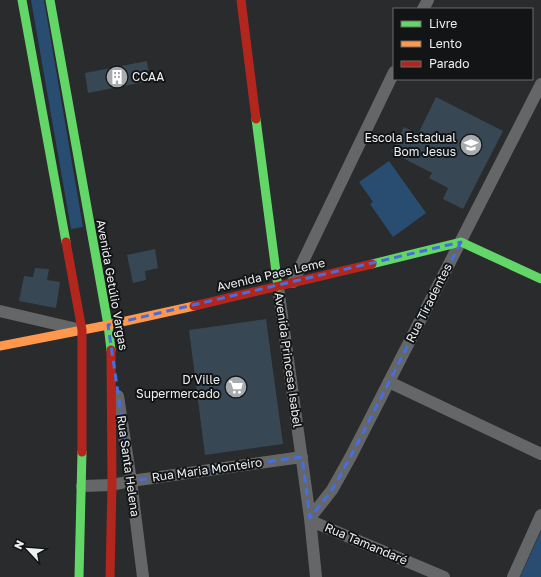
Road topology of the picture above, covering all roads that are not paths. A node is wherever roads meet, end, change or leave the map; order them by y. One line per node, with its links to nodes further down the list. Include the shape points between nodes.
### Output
1 (22, 0): 5 (main road)
2 (50, 0): 4 (main road, Avenida Getúlio Vargas)
3 (241, 0): 15 (main road, Avenida Princesa Isabel)
4 (54, 28): 7 (main road, via 54,46); 10 (main road, Avenida Getúlio Vargas)
5 (27, 31): 6 (main road, via 32,43); 11 (main road)
6 (38, 48)
7 (49, 50)
8 (393, 74): 14 (street)
9 (541, 84): 12 (street, Rua Tiradentes)
10 (69, 114): 11 (main road, via 64,101 53,95 44,103); 17 (main road, Avenida Getúlio Vargas)
11 (44, 117): 18 (main road)
12 (461, 242): 13 (main road); 14 (main road, Avenida Paes Leme); 21 (street, Rua Tiradentes)
13 (541, 279)
14 (293, 282): 15 (main road, Avenida Paes Leme)
15 (278, 287): 17 (main road, Avenida Paes Leme); 23 (street, Avenida Princesa Isabel)
16 (0, 311): 18 (street)
17 (108, 325): 18 (main road, Avenida Paes Leme); 20 (main road, Avenida Getúlio Vargas)
18 (82, 330): 19 (main road, Avenida Paes Leme); 26 (main road)
19 (0, 346)
20 (112, 355): 24 (street, Rua Santa Helena); 25 (main road, Avenida Getúlio Vargas)
21 (389, 382): 22 (street); 28 (street, Rua Tiradentes, via 332,490)
22 (541, 454)
23 (302, 457): 24 (street, Rua Maria Monteiro); 28 (street, Avenida Princesa Isabel)
24 (131, 481): 25 (street, Rua Maria Monteiro); 31 (street, Rua Santa Helena)
25 (112, 485): 26 (street, Rua Maria Monteiro); 30 (main road, Avenida Getúlio Vargas)
26 (82, 486): 29 (main road)
27 (541, 515): 34 (street)
28 (310, 519): 32 (street, Avenida Princesa Isabel); 33 (street, Rua Tamandaré)
29 (79, 577)
30 (110, 577)
31 (143, 577)
32 (316, 577)
33 (444, 577)
34 (513, 577)

